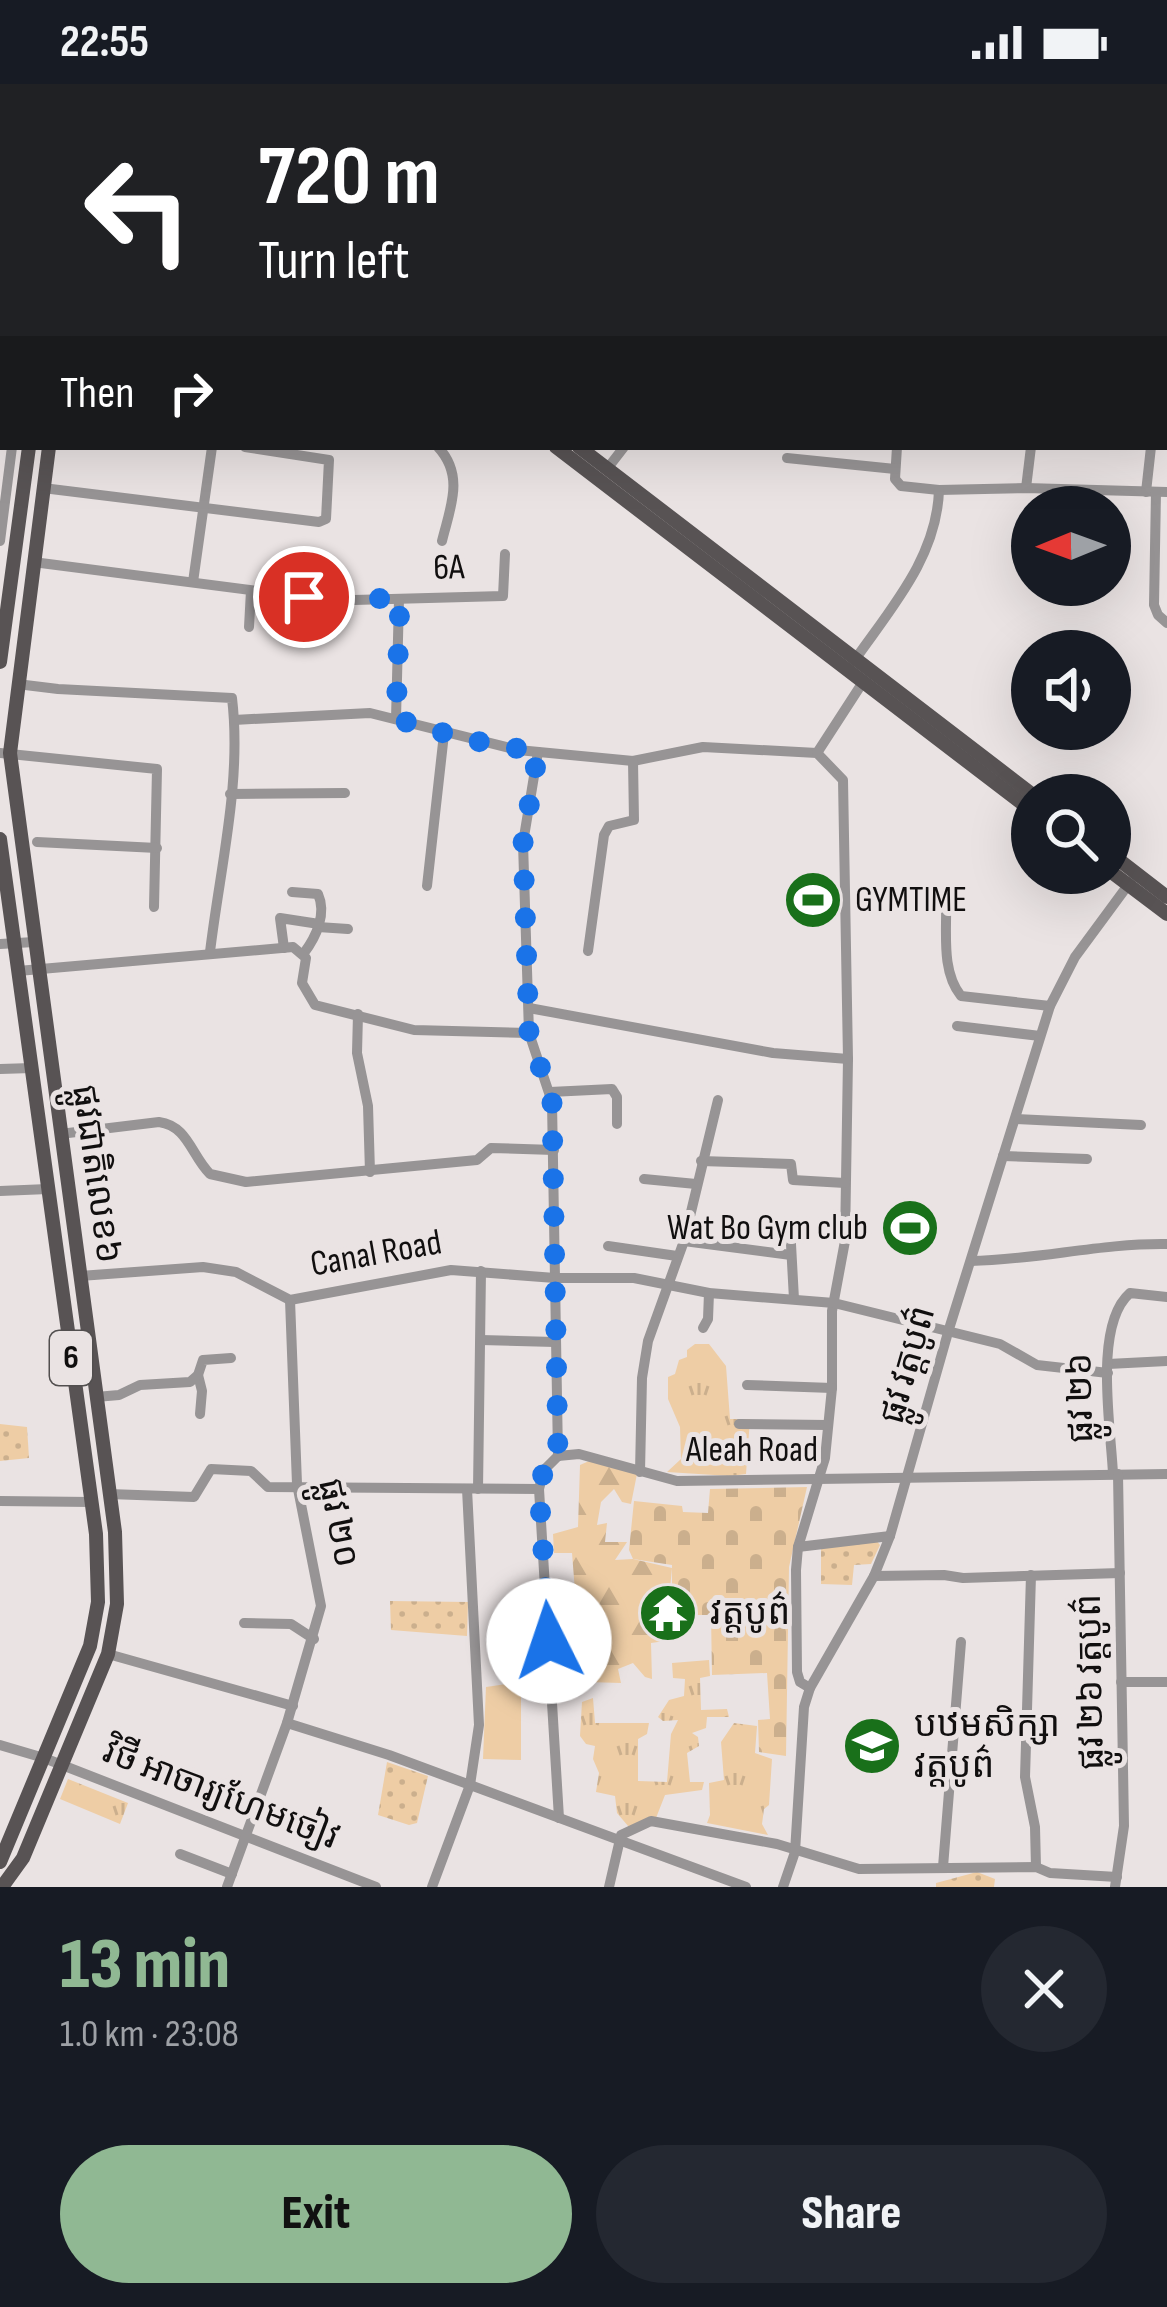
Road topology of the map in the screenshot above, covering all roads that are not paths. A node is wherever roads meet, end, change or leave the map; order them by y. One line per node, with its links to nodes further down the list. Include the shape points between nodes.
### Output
1 (12, 450): 22 (street)
2 (29, 450): 31 (main road)
3 (49, 450): 17 (main road, ផ្លូវជាតិលេខ៦ / 6)
4 (212, 450): 21 (street)
5 (264, 450): 21 (street, via 329,460 326,519)
6 (441, 450): 23 (street, via 455,491)
7 (560, 450): 32 (main road)
8 (583, 450): 14 (main road)
9 (622, 450): 14 (street)
10 (897, 450): 15 (street)
11 (1031, 450): 16 (street)
12 (1151, 450): 20 (street)
13 (787, 458): 15 (street)
14 (607, 469): 32 (main road)
15 (895, 469): 19 (street, via 897,484)
16 (1026, 486)
17 (43, 488): 21 (street); 25 (main road, ផ្លូវជាតិលេខ៦ / 6)
18 (1011, 488): 19 (street)
19 (939, 490): 32 (street, via 926,555)
20 (1156, 492): 29 (street, via 1154,605)
21 (203, 508): 26 (street)
22 (0, 541)
23 (442, 541)
24 (505, 554): 28 (street, 6A, via 505,592)
25 (33, 562): 26 (street, 6A); 34 (main road, ផ្លូវជាតិលេខ៦ / 6)
26 (193, 582): 27 (street, 6A)
27 (251, 591): 28 (street, 6A); 30 (street)
28 (400, 599): 35 (street)
29 (1167, 623)
30 (249, 627)
31 (0, 662)
32 (851, 664): 33 (main road); 42 (main road)
33 (863, 682): 40 (street); 45 (main road)
34 (17, 684): 36 (street, via 230,695); 39 (main road, ផ្លូវជាតិលេខ៦ / 6)
35 (396, 719): 36 (street, via 348,712); 37 (street)
36 (234, 720): 44 (street)
37 (444, 734): 38 (street); 50 (street)
38 (538, 752): 41 (street); 67 (street, via 523,843)
39 (5, 753): 48 (street, via 157,769); 58 (main road, ផ្លូវជាតិលេខ៦ / 6)
40 (817, 753): 41 (street, via 704,747); 72 (street, via 843,780)
41 (633, 761): 61 (street, via 634,820 608,826 604,835)
42 (1011, 779)
43 (345, 793): 44 (street)
44 (230, 794): 62 (street)
45 (1011, 795)
46 (0, 838): 59 (main road, ផ្លូវជាតិលេខ៦ / 6)
47 (37, 842): 48 (street)
48 (157, 848): 54 (street)
49 (1132, 879): 52 (main road); 55 (main road); 66 (street, ផ្លូវ វត្តបូព៌)
50 (427, 886)
51 (292, 892): 56 (street, via 318,895)
52 (1167, 897)
53 (946, 903): 66 (street, via 948,964 961,996)
54 (154, 907)
55 (1167, 914)
56 (319, 926): 57 (street); 60 (street, via 280,918); 63 (street)
57 (348, 929)
58 (34, 942): 59 (street); 64 (main road, ផ្លូវជាតិលេខ៦ / 6)
59 (7, 944): 65 (main road, ផ្លូវជាតិលេខ៦ / 6)
60 (284, 947): 62 (street); 63 (street)
61 (588, 951)
62 (210, 952): 64 (street)
63 (304, 953): 68 (street, via 308,999)
64 (37, 967): 65 (street); 80 (main road, ផ្លូវជាតិលេខ៦ / 6)
65 (18, 971): 73 (main road, ផ្លូវជាតិលេខ៦ / 6)
66 (1050, 1006): 71 (street, ផ្លូវ វត្តបូព៌)
67 (529, 1008): 70 (street); 72 (street)
68 (358, 1015): 70 (street, via 414,1030); 85 (street)
69 (957, 1026): 71 (street)
70 (529, 1033): 75 (street)
71 (1040, 1036): 77 (street, ផ្លូវ វត្តបូព៌)
72 (848, 1059): 87 (street)
73 (32, 1068): 74 (street); 89 (main road, ផ្លូវជាតិលេខ៦ / 6)
74 (0, 1069)
75 (550, 1091): 78 (street, via 612,1089); 81 (street)
76 (718, 1100): 84 (street)
77 (1016, 1119): 79 (street); 82 (street, ផ្លូវ វត្តបូព៌)
78 (617, 1124)
79 (1141, 1125)
80 (60, 1134): 85 (street, via 171,1124 204,1169 235,1182); 99 (main road, ផ្លូវជាតិលេខ៦ / 6)
81 (554, 1150): 85 (street, via 491,1148 477,1160); 100 (street)
82 (1004, 1156): 83 (street); 97 (street, ផ្លូវ វត្តបូព៌)
83 (1087, 1159)
84 (701, 1161): 87 (street, via 791,1164 793,1180); 88 (street)
85 (370, 1172)
86 (644, 1179): 88 (street)
87 (845, 1183): 106 (street)
88 (696, 1184): 92 (street)
89 (48, 1189): 90 (street); 132 (main road, ផ្លូវជាតិលេខ៦ / 6)
90 (0, 1191)
91 (790, 1226): 95 (street)
92 (684, 1241): 95 (street); 96 (street)
93 (1167, 1244): 97 (street)
94 (608, 1246): 96 (street)
95 (791, 1255): 104 (street)
96 (677, 1256): 101 (street)
97 (971, 1261): 108 (street, ផ្លូវ វត្តបូព៌)
98 (481, 1271): 100 (street, Canal Road); 105 (street, Canal Road); 109 (street)
99 (80, 1276): 105 (street, Canal Road, via 217,1269); 117 (main road, ផ្លូវជាតិលេខ៦ / 6)
100 (555, 1278): 101 (street, Canal Road); 110 (street)
101 (668, 1282): 102 (street, Canal Road); 122 (street, via 642,1378)
102 (709, 1293): 104 (street, Canal Road); 107 (street)
103 (1167, 1297): 113 (street, ផ្លូវ ២៦, via 1124,1296)
104 (794, 1299): 106 (street, Canal Road)
105 (290, 1300): 127 (street, ផ្លូវ ២០)
106 (834, 1303): 108 (street, Canal Road); 116 (street)
107 (703, 1328)
108 (949, 1329): 113 (street, Canal Road, via 1009,1347 1037,1365); 125 (street, ផ្លូវ វត្តបូព៌)
109 (481, 1340): 110 (street); 128 (street)
110 (555, 1342): 121 (street)
111 (231, 1358): 114 (street, via 203,1360)
112 (1167, 1361): 113 (street, Canal Road)
113 (1108, 1368): 123 (street, ផ្លូវ ២៦)
114 (198, 1375): 117 (street); 118 (street)
115 (747, 1385): 116 (street)
116 (832, 1388): 120 (street)
117 (96, 1397): 130 (main road, ផ្លូវជាតិលេខ៦ / 6)
118 (200, 1414)
119 (739, 1424): 120 (street)
120 (827, 1425): 126 (street)
121 (558, 1456): 122 (street, Aleah Road); 129 (street)
122 (640, 1472): 126 (street, Aleah Road, via 677,1481)
123 (1116, 1474): 124 (street, Aleah Road); 125 (street, Aleah Road); 135 (street, ផ្លូវ ២៦ វត្តបូព៌)
124 (1167, 1474)
125 (907, 1478): 126 (street, Aleah Road); 133 (street, ផ្លូវ វត្តបូព៌)
126 (821, 1480): 134 (street)
127 (297, 1484): 128 (street); 130 (street, via 268,1487 251,1471 211,1469 194,1497); 139 (street, ផ្លូវ ២០, via 321,1588)
128 (472, 1489): 129 (street); 150 (street, via 479,1725)
129 (539, 1489): 151 (street)
130 (110, 1493): 141 (main road, ផ្លូវជាតិលេខ៦ / 6, via 118,1580)
131 (0, 1502): 132 (street)
132 (91, 1502): 148 (main road, ផ្លូវជាតិលេខ៦ / 6, via 96,1620)
133 (890, 1536): 134 (street); 137 (street, ផ្លូវ វត្តបូព៌)
134 (798, 1547): 144 (street, via 797,1672)
135 (1120, 1573): 136 (street); 142 (street, ផ្លូវ ២៦ វត្តបូព៌)
136 (1031, 1575): 137 (street); 159 (street, via 1025,1778)
137 (874, 1576): 144 (street, ផ្លូវ វត្តបូព៌)
138 (244, 1623): 139 (street, via 291,1624)
139 (314, 1639): 145 (street, ផ្លូវ ២០)
140 (961, 1642): 158 (street)
141 (108, 1654): 145 (street); 149 (main road, ផ្លូវជាតិលេខ៦ / 6)
142 (1121, 1682): 143 (street); 161 (street, ផ្លូវ ២៦ វត្តបូព៌, via 1124,1826)
143 (1167, 1682)
144 (811, 1688): 154 (street, ផ្លូវ វត្តបូព៌)
145 (292, 1706): 146 (street, ផ្លូវ ២០)
146 (287, 1723): 150 (street); 152 (street, ផ្លូវ ២០)
147 (0, 1745): 148 (street)
148 (44, 1758): 149 (street, វិថី អាចារ្យហែមចៀវ); 157 (main road, ផ្លូវជាតិលេខ៦ / 6)
149 (62, 1765): 152 (street, វិថី អាចារ្យហែមចៀវ); 156 (main road, ផ្លូវជាតិលេខ៦ / 6)
150 (470, 1785): 151 (street); 165 (street)
151 (559, 1818): 153 (street)
152 (245, 1837): 160 (street, ផ្លូវ ២០); 164 (street, វិថី អាចារ្យហែមចៀវ)
153 (618, 1842): 154 (street, via 650,1820); 166 (street); 167 (street)
154 (795, 1852): 158 (street, via 859,1869); 168 (street, ផ្លូវ វត្តបូព៌)
155 (180, 1854): 160 (street)
156 (23, 1858): 162 (main road, ផ្លូវជាតិលេខ៦ / 6); 163 (street)
157 (0, 1862)
158 (944, 1867): 159 (street)
159 (1036, 1867): 161 (street)
160 (230, 1881)
161 (1116, 1882)
162 (2, 1887)
163 (11, 1887)
164 (376, 1887)
165 (432, 1887)
166 (609, 1887)
167 (746, 1887)
168 (783, 1887)

